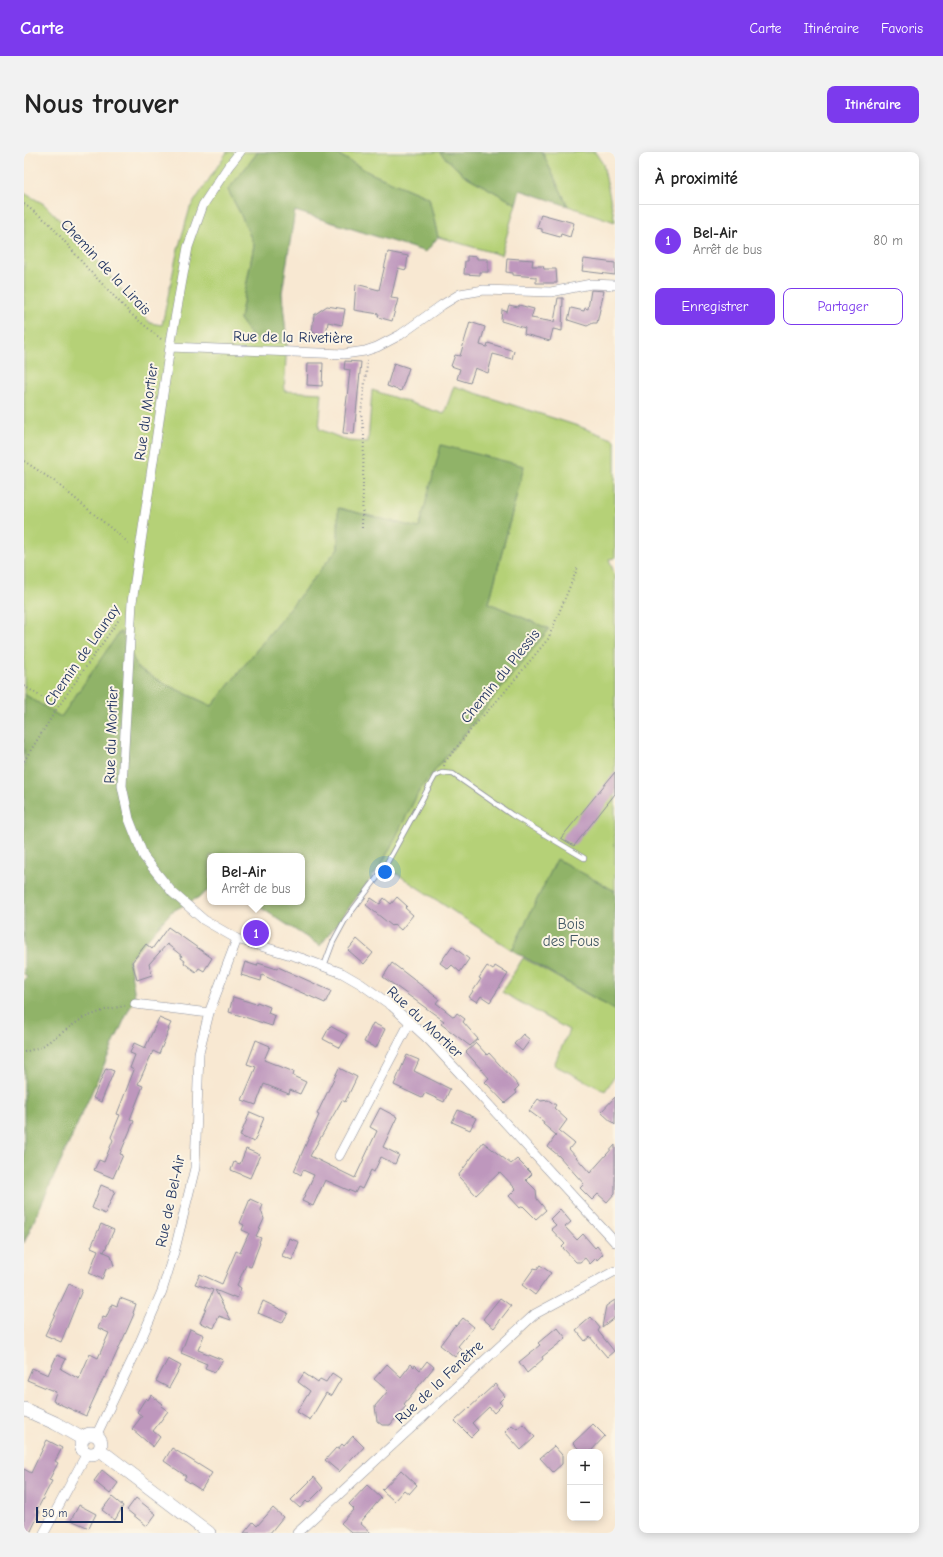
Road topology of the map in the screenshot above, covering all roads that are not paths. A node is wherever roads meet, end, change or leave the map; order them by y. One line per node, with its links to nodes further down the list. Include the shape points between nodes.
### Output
1 (240, 152): 3 (street, Rue du Mortier, via 203,205 188,248)
2 (615, 285): 3 (street, Rue de la Rivetière, via 591,284 551,292 484,290 460,294 400,335 377,347 344,354)
3 (170, 347): 5 (street, Rue du Mortier, via 132,602 122,786 128,819 144,857 172,892 204,920)
4 (584, 858): 6 (lane, via 512,815 453,774 442,773 435,776 430,783 383,870 345,920)
5 (237, 939): 6 (street, Rue du Mortier); 8 (street, Rue de Bel-Air)
6 (324, 966): 9 (street, Rue du Mortier, via 361,984)
7 (135, 1004): 8 (street)
8 (209, 1014): 14 (street, Rue de Bel-Air, via 199,1053 195,1168 175,1249 159,1298 133,1358)
9 (410, 1022): 10 (street); 11 (street, Rue du Mortier)
10 (339, 1156)
11 (615, 1242)
12 (615, 1271): 18 (street, Rue de la Fenêtre, via 535,1314)
13 (24, 1409): 14 (street)
14 (90, 1437): 15 (street, via 83,1448)
15 (93, 1451): 16 (street); 17 (street)
16 (44, 1533)
17 (209, 1533)
18 (297, 1533)

